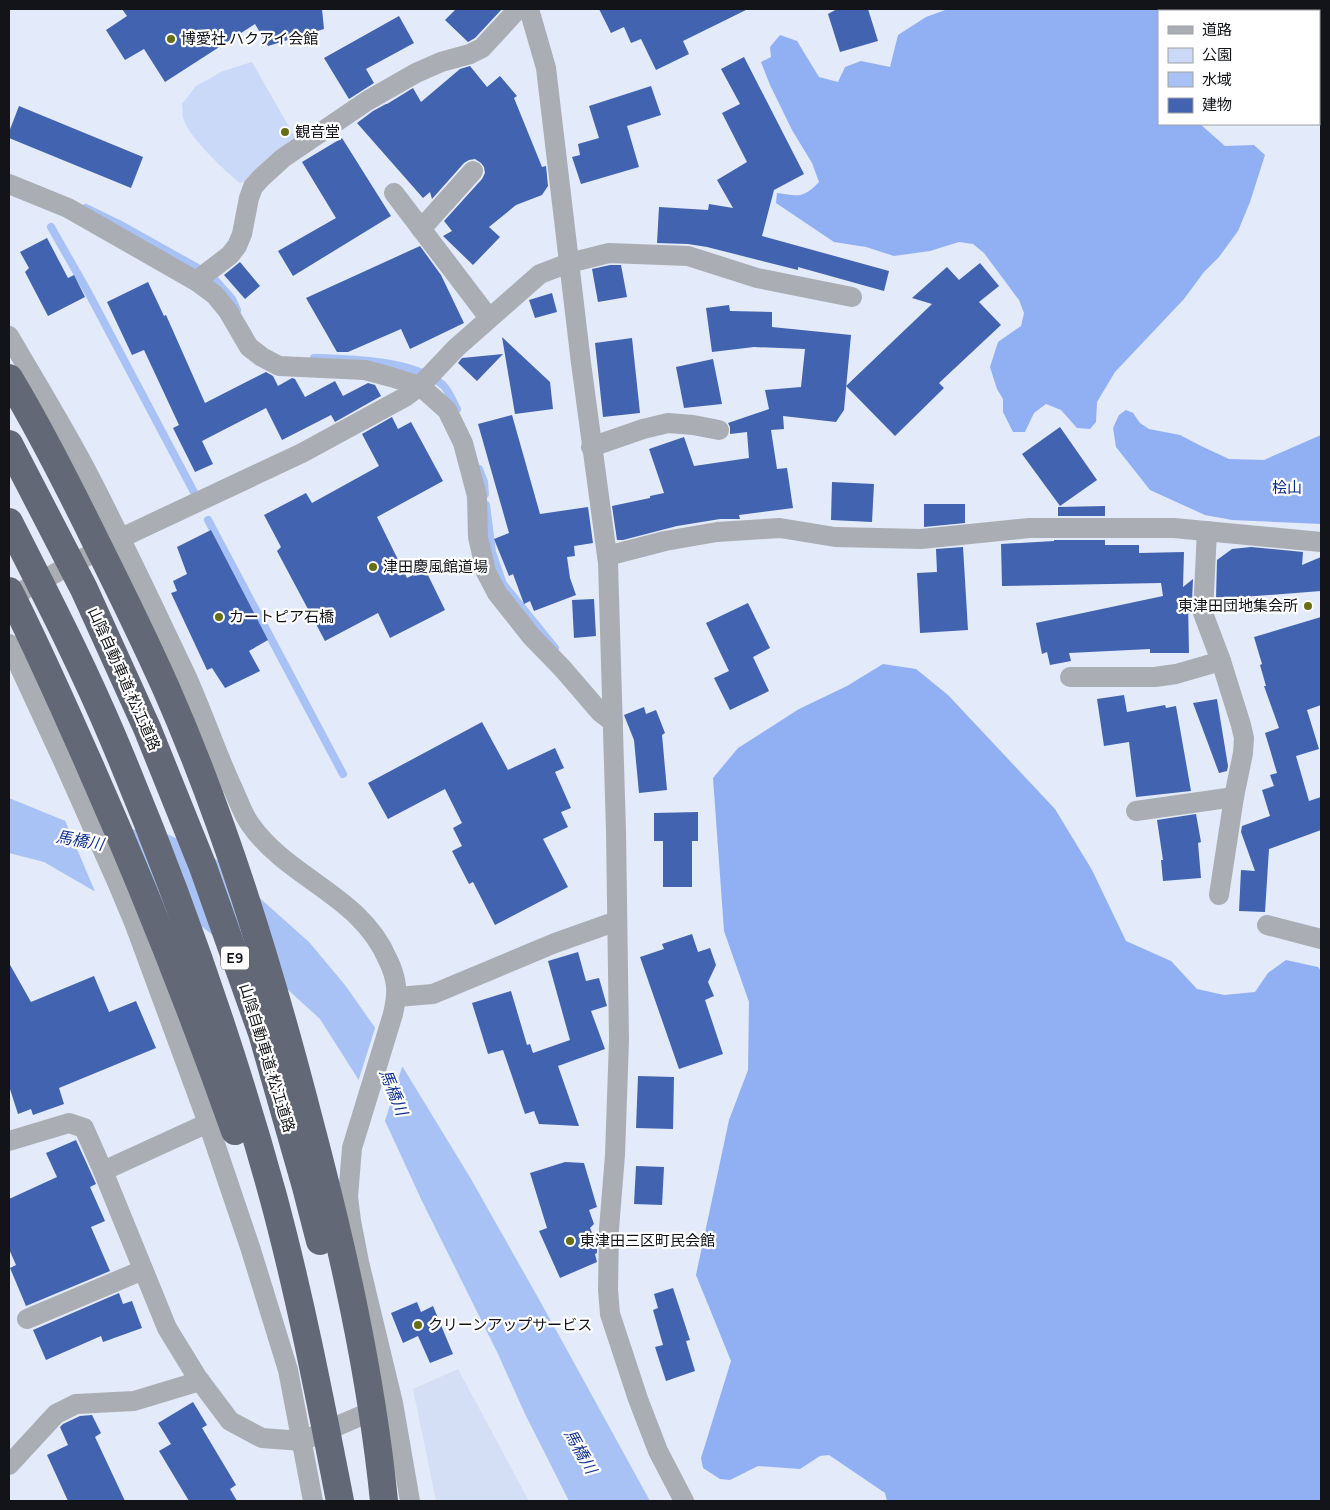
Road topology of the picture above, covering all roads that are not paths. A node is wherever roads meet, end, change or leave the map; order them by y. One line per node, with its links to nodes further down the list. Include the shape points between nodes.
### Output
1 (518, 9): 8 (street, via 482,48 416,73 367,101 283,158 253,187 237,246)
2 (530, 9): 7 (street, via 546,68)
3 (473, 171): 6 (street)
4 (9, 184): 8 (street, via 68,208)
5 (394, 193): 6 (street)
6 (421, 229): 10 (street)
7 (569, 263): 9 (street, via 609,253 688,256 757,278); 10 (street, via 540,274); 16 (street)
8 (203, 276): 13 (street, via 249,347 279,366 365,370)
9 (852, 297)
10 (489, 318): 13 (street)
11 (9, 336): 19 (street, via 84,465)
12 (9, 378): 48 (highway, bridge, via 68,484 163,681 234,865 263,953 324,1178 358,1325)
13 (426, 379): 19 (street, via 405,396 302,453); 27 (street, via 447,410 463,443 477,496 478,537 486,572 497,593 531,636 600,712)
14 (719, 430): 16 (street, via 668,423)
15 (9, 444): 47 (highway, 山陰自動車道;松江道路 / E9, bridge, via 84,589 147,728 203,867 262,1033 345,1341)
16 (591, 447): 21 (street)
17 (9, 522): 40 (highway, E9, bridge, via 112,736 171,883 225,1038 270,1187)
18 (1207, 531): 20 (street); 21 (street, via 1029,528 921,539 835,537 780,528 717,532 666,540); 25 (street, via 1203,614)
19 (121, 538): 23 (street); 34 (street, via 187,677 248,821 281,857 346,905 375,934 393,971)
20 (1321, 542)
21 (607, 556): 27 (street)
22 (9, 591): 40 (highway, bridge, via 112,816 192,1013)
23 (9, 598)
24 (9, 644): 35 (street, via 129,911)
25 (1220, 661): 26 (street, via 1154,677); 28 (street, via 1244,738)
26 (1070, 677)
27 (613, 722): 31 (street)
28 (1234, 797): 29 (street); 30 (street)
29 (1136, 811)
30 (1219, 895)
31 (617, 921): 34 (street); 50 (street, via 619,1040 609,1229 610,1314 658,1451)
32 (1267, 925): 33 (street)
33 (1321, 939)
34 (395, 1006): 42 (street, via 352,1148 348,1197)
35 (208, 1123): 37 (street); 43 (street, via 288,1370)
36 (10, 1137): 37 (street, via 69,1123 84,1128)
37 (103, 1171): 38 (street)
38 (143, 1270): 39 (street); 41 (street, via 167,1328)
39 (27, 1319)
40 (311, 1354): 46 (highway, E9, bridge)
41 (200, 1381): 43 (street, via 230,1421 262,1438); 44 (street, via 134,1401 76,1404 56,1414)
42 (393, 1403): 43 (street); 49 (street)
43 (302, 1441): 45 (street)
44 (9, 1466)
45 (313, 1501)
46 (340, 1501)
47 (378, 1501)
48 (384, 1501)
49 (410, 1501)
50 (684, 1501)

